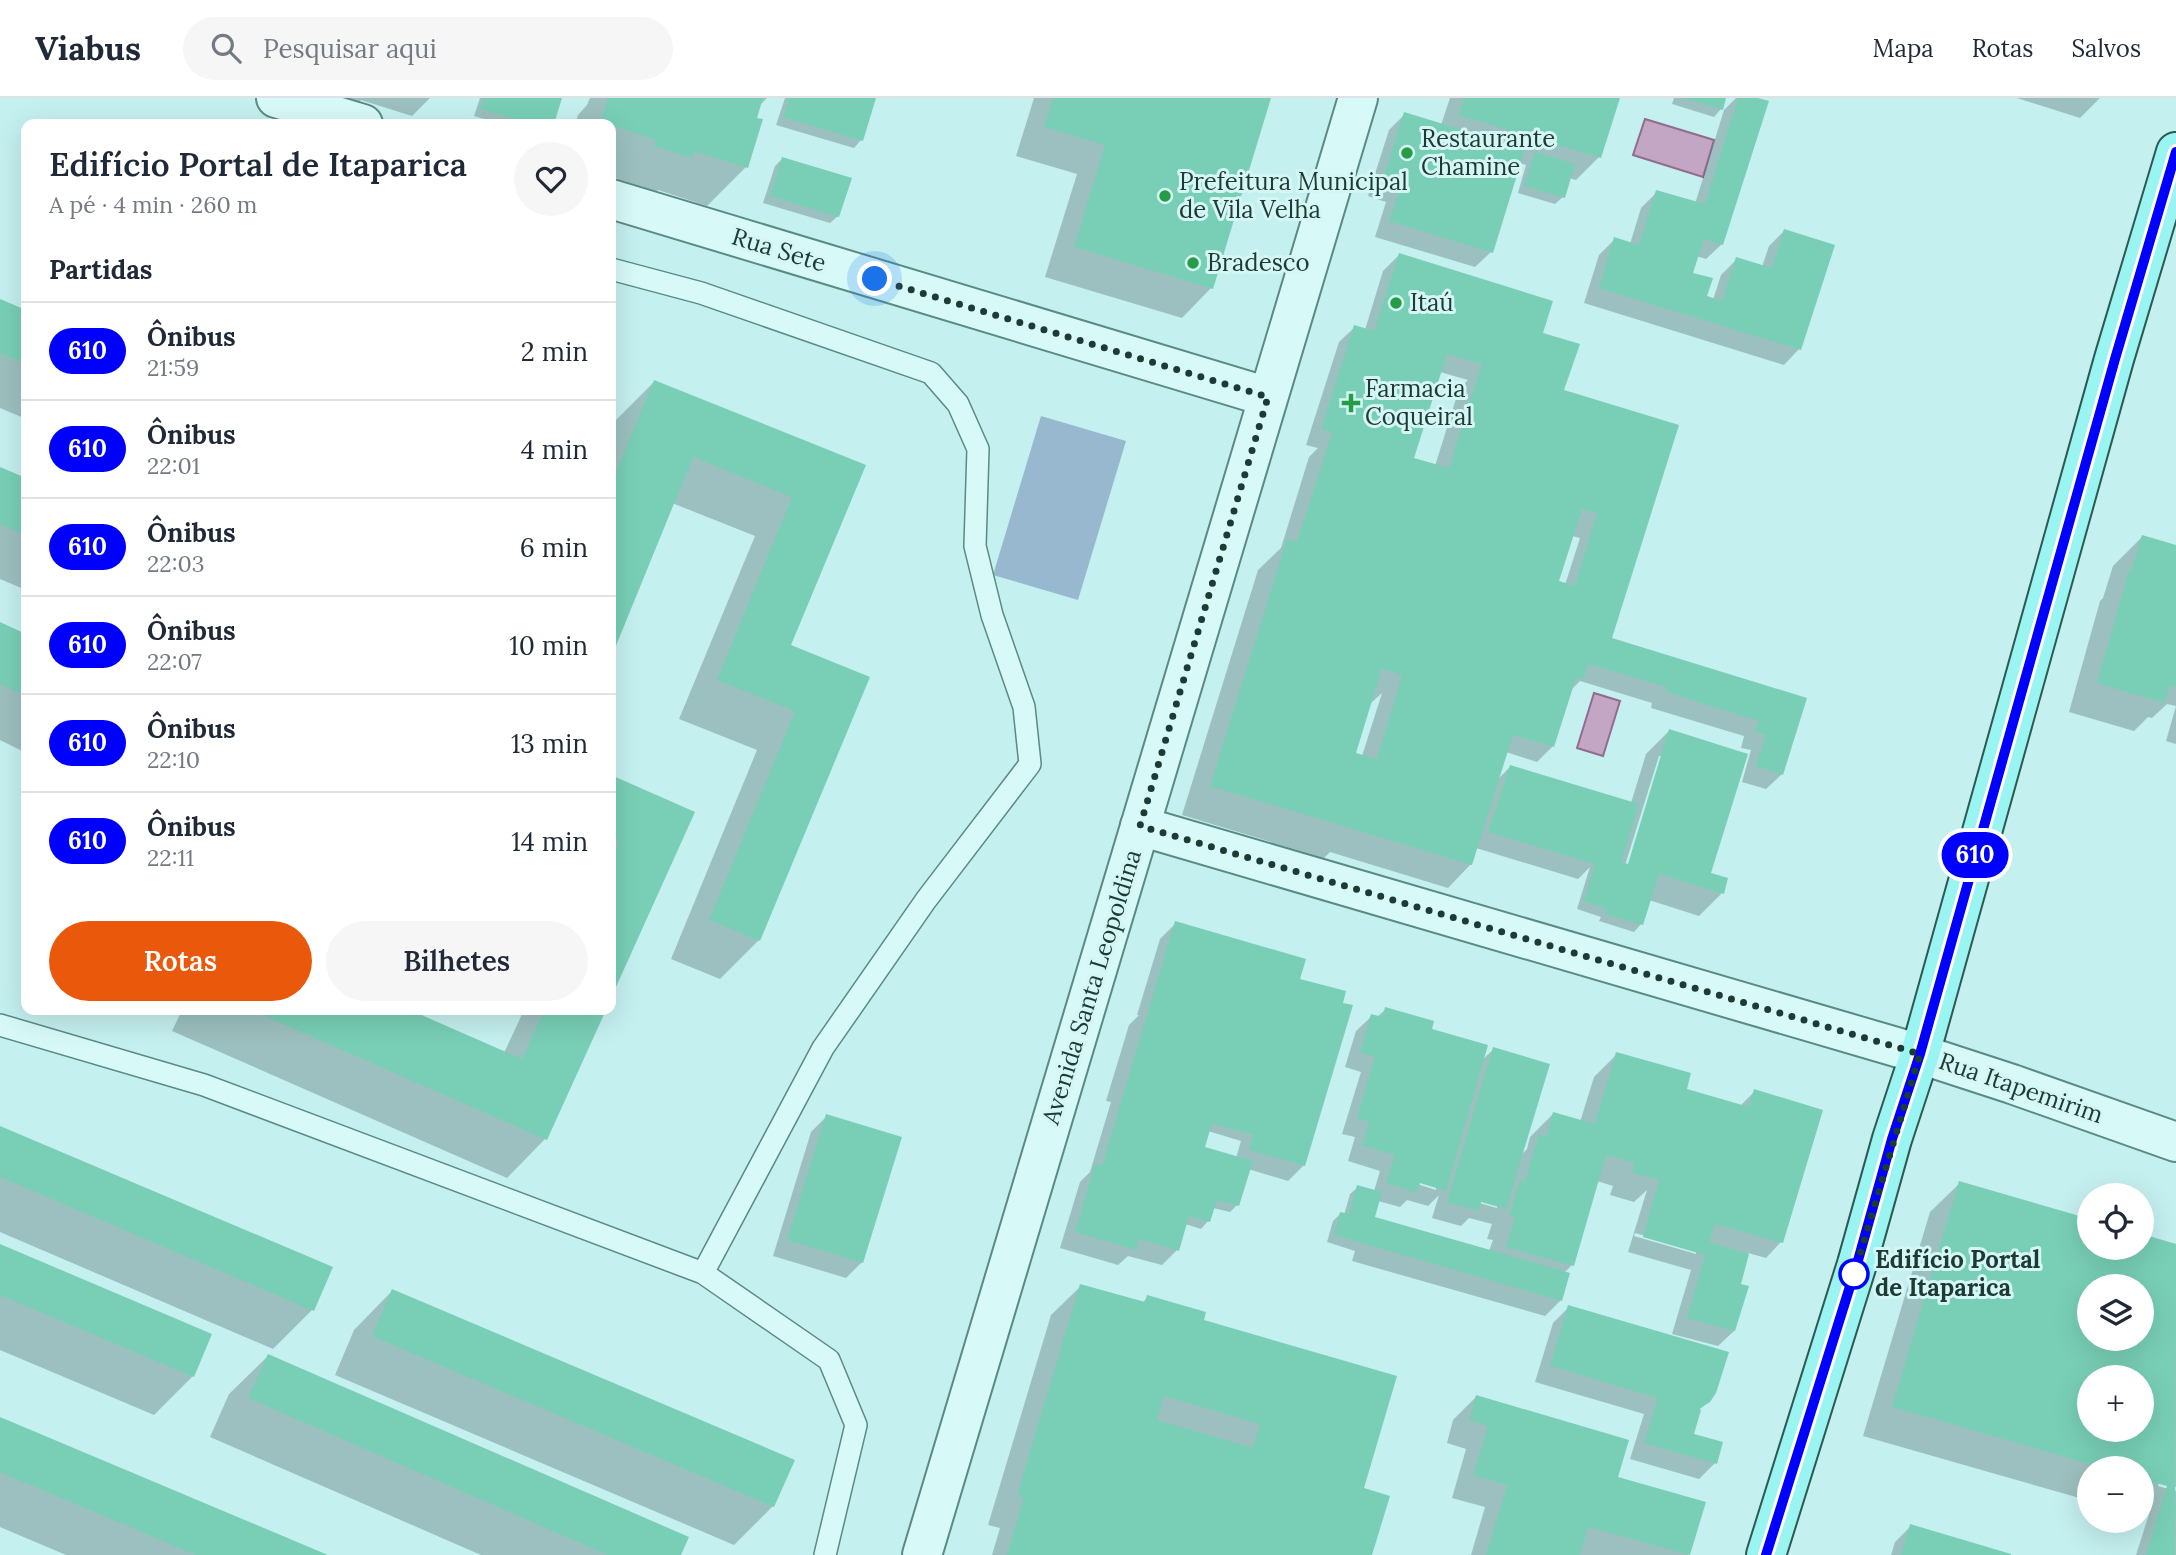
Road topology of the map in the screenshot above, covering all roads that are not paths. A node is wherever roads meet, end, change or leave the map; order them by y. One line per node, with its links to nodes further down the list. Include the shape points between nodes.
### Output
1 (276, 98): 3 (street)
2 (1358, 98): 7 (street, Avenida Santa Leopoldina)
3 (346, 119)
4 (2176, 152): 10 (main road)
5 (616, 201): 7 (street, Rua Sete)
6 (616, 270): 12 (lane, via 701,293 931,373 958,404 978,449 975,545 992,615 1024,707 1030,764 926,900 823,1048)
7 (1268, 397): 8 (street, Avenida Santa Leopoldina)
8 (1140, 826): 10 (street, Rua Itapemirim); 14 (street, Avenida Santa Leopoldina)
9 (0, 1024): 12 (lane, via 204,1085)
10 (1920, 1054): 11 (street, Rua Itapemirim); 15 (main road)
11 (2176, 1142)
12 (704, 1273): 13 (lane, via 830,1360 856,1425)
13 (825, 1555)
14 (922, 1555)
15 (1766, 1555)

